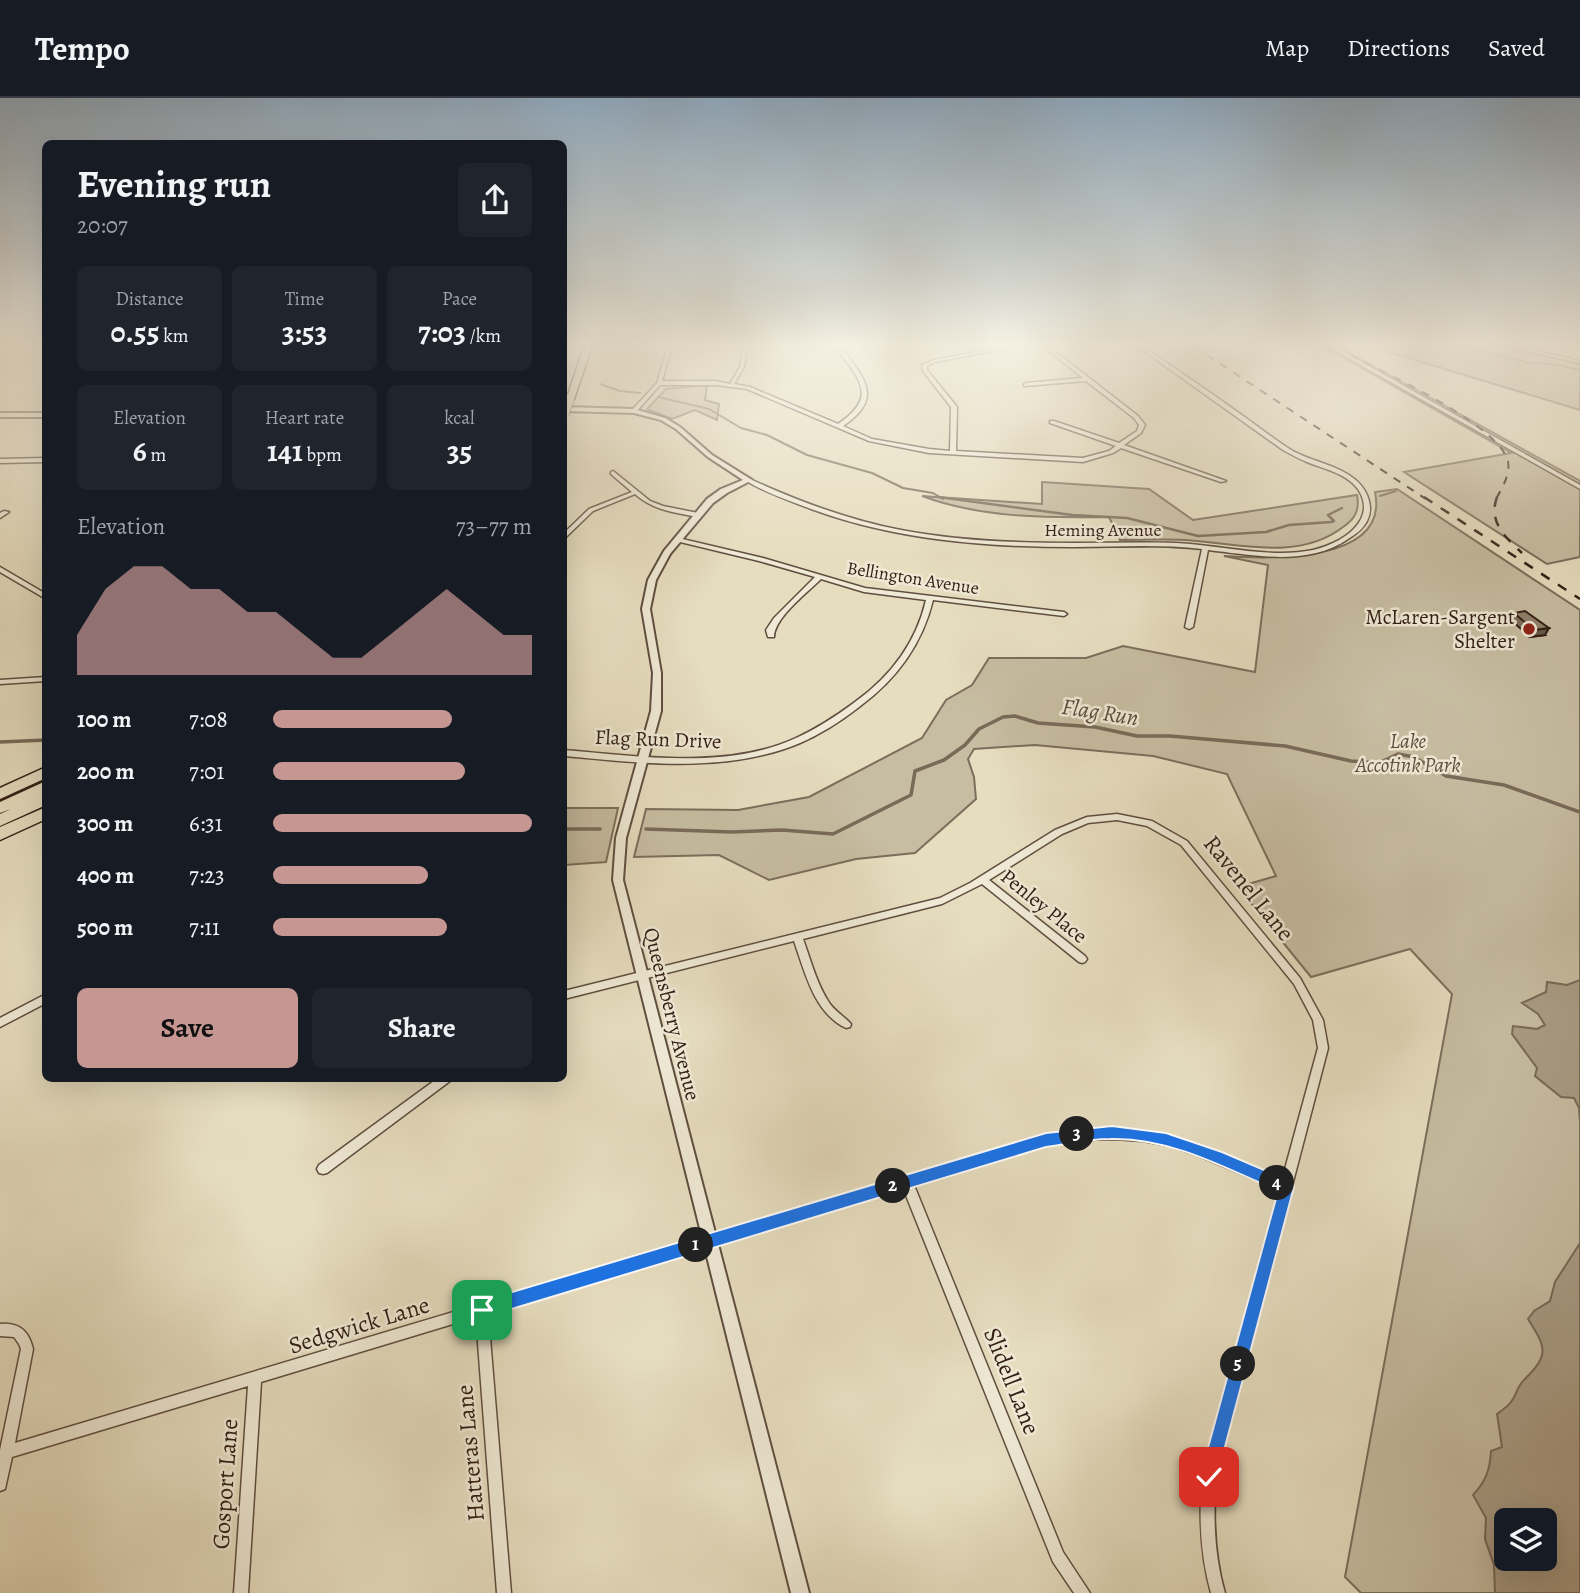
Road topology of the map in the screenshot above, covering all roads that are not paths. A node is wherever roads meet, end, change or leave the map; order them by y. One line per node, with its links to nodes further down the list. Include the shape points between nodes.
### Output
1 (648, 416): 15 (street, Heming Avenue, via 674,425)
2 (815, 416): 9 (street)
3 (853, 416): 9 (street)
4 (954, 416): 11 (street)
5 (1132, 416): 10 (street, via 1141,423 1139,432)
6 (1239, 416): 22 (street, Heming Avenue, via 1293,453 1352,480 1364,495 1367,512 1348,537 1326,547 1265,555)
7 (1453, 416): 17 (street)
8 (1052, 422): 10 (street)
9 (839, 426): 11 (street, via 888,446)
10 (1121, 446): 11 (street, via 1103,456 1078,460); 16 (street)
11 (953, 453)
12 (42, 460): 13 (street)
13 (0, 461)
14 (613, 473): 18 (street)
15 (748, 480): 19 (street, Queensberry Avenue, via 718,494); 22 (street, Heming Avenue, via 829,513 940,538 1022,545)
16 (1223, 481)
17 (1580, 487)
18 (636, 492): 19 (street, via 656,506); 20 (street, via 591,510)
19 (698, 514): 21 (street, Queensberry Avenue)
20 (567, 533)
21 (678, 540): 24 (street, Bellington Avenue); 33 (street, Queensberry Avenue, via 657,568 648,595 657,691)
22 (1205, 548): 28 (street)
23 (0, 569): 25 (street)
24 (819, 577): 26 (street, Bellington Avenue, via 864,590); 29 (street, via 776,620)
25 (42, 595)
26 (930, 599): 27 (street, Bellington Avenue); 33 (street, Flag Run Drive, via 922,630 901,664 832,725 796,743 756,754 705,761)
27 (1064, 614)
28 (1189, 627)
29 (771, 635)
30 (42, 679): 31 (street)
31 (0, 682)
32 (567, 753): 33 (street, Flag Run Drive)
33 (644, 759): 45 (street, Queensberry Avenue, via 617,863 620,896)
34 (42, 774): 36 (highway)
35 (42, 788): 38 (highway)
36 (0, 794)
37 (42, 800): 40 (highway)
38 (0, 808)
39 (42, 814): 41 (highway)
40 (0, 821)
41 (0, 834)
42 (984, 881): 43 (street, Ravenel Lane, via 927,906); 44 (street, Penley Place); 53 (street, Ravenel Lane, via 1065,827 1090,818 1139,820 1192,850 1297,981 1318,1020 1322,1058)
43 (798, 938): 45 (street, Ravenel Lane); 49 (street, via 824,1002)
44 (1082, 959)
45 (640, 975): 46 (street, Ravenel Lane); 54 (street, Queensberry Avenue)
46 (567, 994)
47 (42, 1000): 48 (street)
48 (0, 1023)
49 (846, 1024)
50 (441, 1082): 51 (street)
51 (323, 1169)
52 (907, 1182): 53 (street, Sedgwick Lane, via 1046,1140 1112,1132 1195,1147); 54 (street, Sedgwick Lane); 63 (street, Slidell Lane, via 1058,1557)
53 (1286, 1187): 64 (street, Ravenel Lane, via 1209,1477 1208,1546)
54 (709, 1241): 55 (street, Sedgwick Lane); 62 (street, Queensberry Avenue)
55 (482, 1310): 57 (street, Sedgwick Lane); 61 (street, Hatteras Lane)
56 (0, 1330): 58 (street, via 15,1330 27,1349)
57 (255, 1378): 58 (street, Sedgwick Lane); 60 (street, Gosport Lane)
58 (7, 1452): 59 (street)
59 (0, 1484)
60 (241, 1593)
61 (504, 1593)
62 (800, 1593)
63 (1083, 1593)
64 (1219, 1593)

